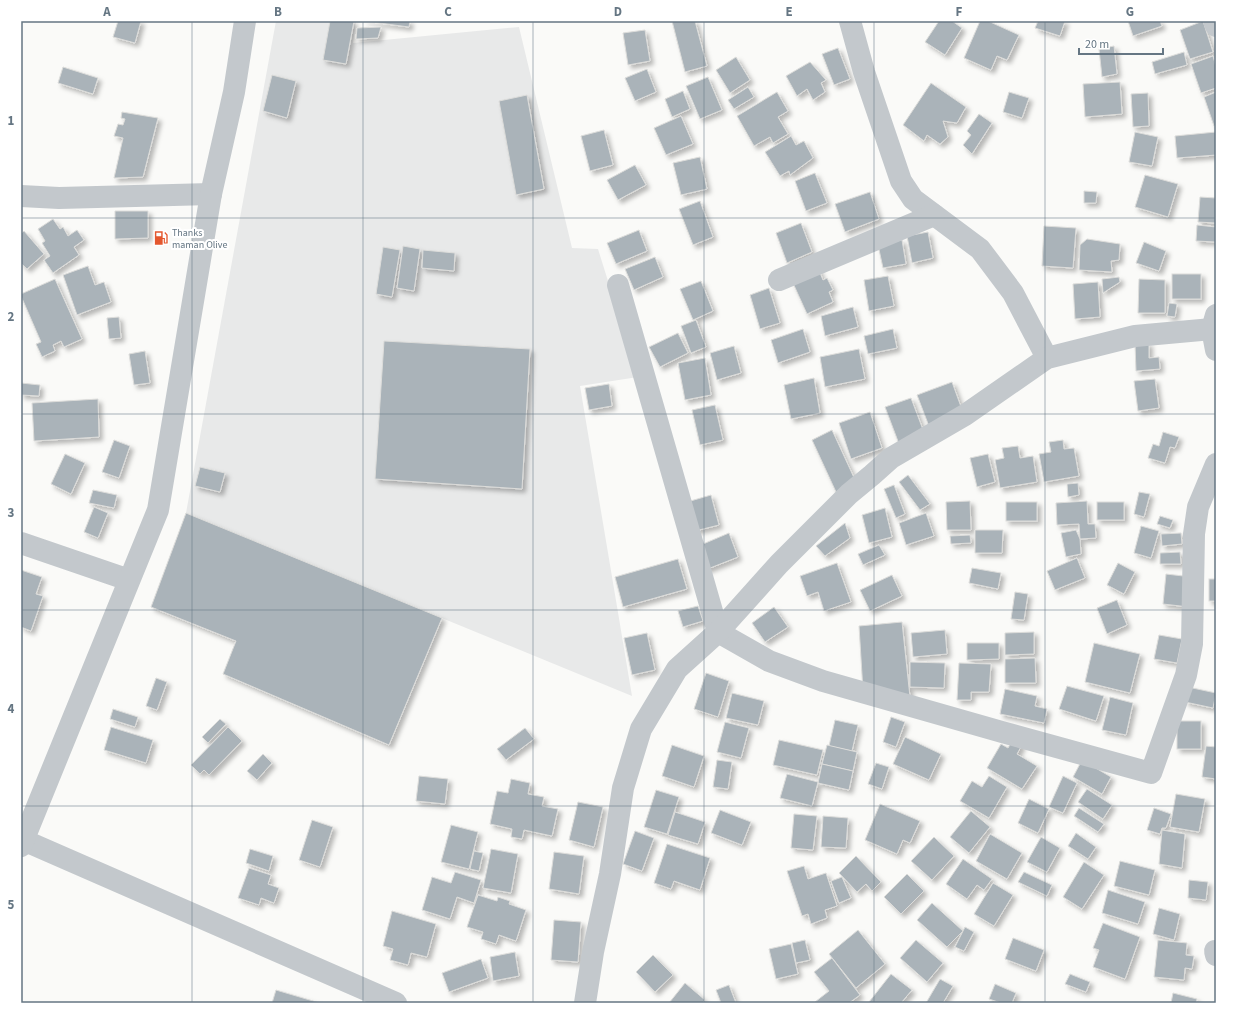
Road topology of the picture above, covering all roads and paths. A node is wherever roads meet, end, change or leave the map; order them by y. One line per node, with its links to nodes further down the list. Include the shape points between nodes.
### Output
1 (246, 21): 5 (street, via 234,92)
2 (850, 21): 7 (street, via 900,182 913,199)
3 (1214, 21): 4 (street)
4 (1216, 26)
5 (211, 194): 6 (street, via 59,198); 15 (street, via 158,510)
6 (21, 196)
7 (934, 214): 8 (street); 12 (street, via 980,249 1013,293)
8 (779, 280)
9 (618, 285): 16 (street)
10 (1214, 322): 11 (street); 12 (street, via 1135,336)
11 (1216, 350)
12 (1047, 358): 16 (street, via 965,415 886,462 849,494 779,564)
13 (1216, 464): 16 (street, via 1198,507 1195,527 1192,644 1186,675 1151,772 823,681 769,661)
14 (21, 543): 15 (street)
15 (129, 580): 17 (street)
16 (718, 632): 19 (street, via 677,669 641,729 623,788 610,874)
17 (22, 843): 18 (street)
18 (396, 1003)
19 (585, 1003)

